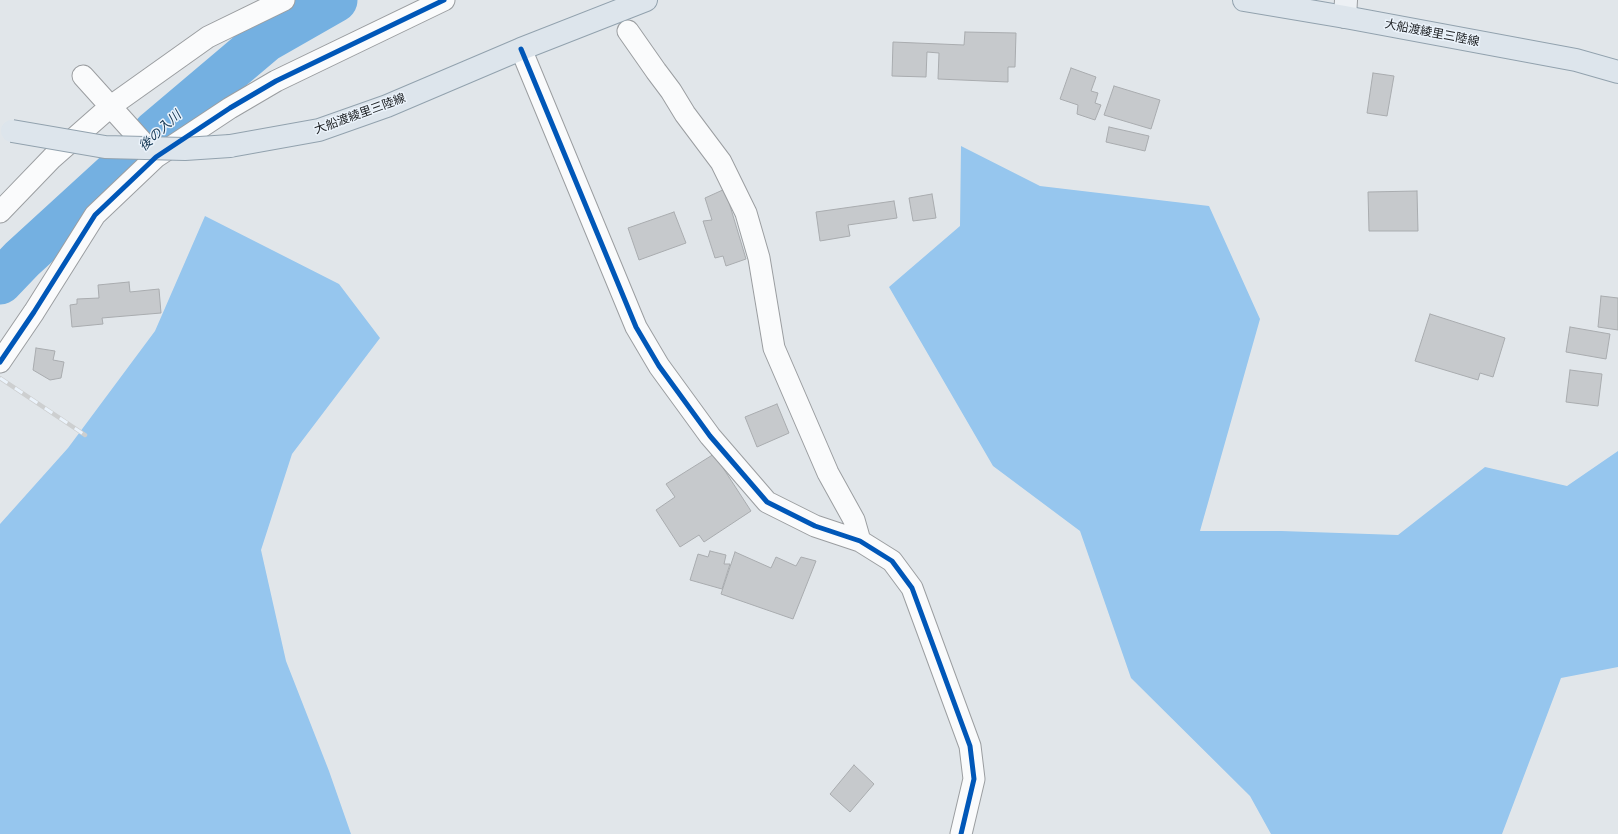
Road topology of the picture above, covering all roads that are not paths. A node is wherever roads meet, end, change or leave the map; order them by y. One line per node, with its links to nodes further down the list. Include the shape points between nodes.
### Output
1 (284, 0): 10 (street, via 208,37)
2 (444, 0): 12 (street, via 276,81)
3 (1244, 0): 5 (main road, 大船渡綾里三陸線)
4 (638, 1): 7 (main road, 大船渡綾里三陸線)
5 (1346, 8): 8 (main road, 大船渡綾里三陸線, via 1576,60)
6 (628, 31): 15 (street, via 720,162 746,213 760,258 774,348 828,473 854,520)
7 (521, 49): 11 (main road, 大船渡綾里三陸線, bridge, via 387,106 319,130 230,146 185,149 105,147); 15 (street, via 636,327 659,366 710,436 766,502 815,526)
8 (1618, 72)
9 (83, 76): 10 (street)
10 (114, 109): 12 (street); 13 (street, via 52,158)
11 (6, 129)
12 (152, 154): 14 (street, via 94,215)
13 (0, 212)
14 (0, 362)
15 (860, 541): 16 (street, via 892,560 912,588 970,746 974,779)
16 (961, 834)

